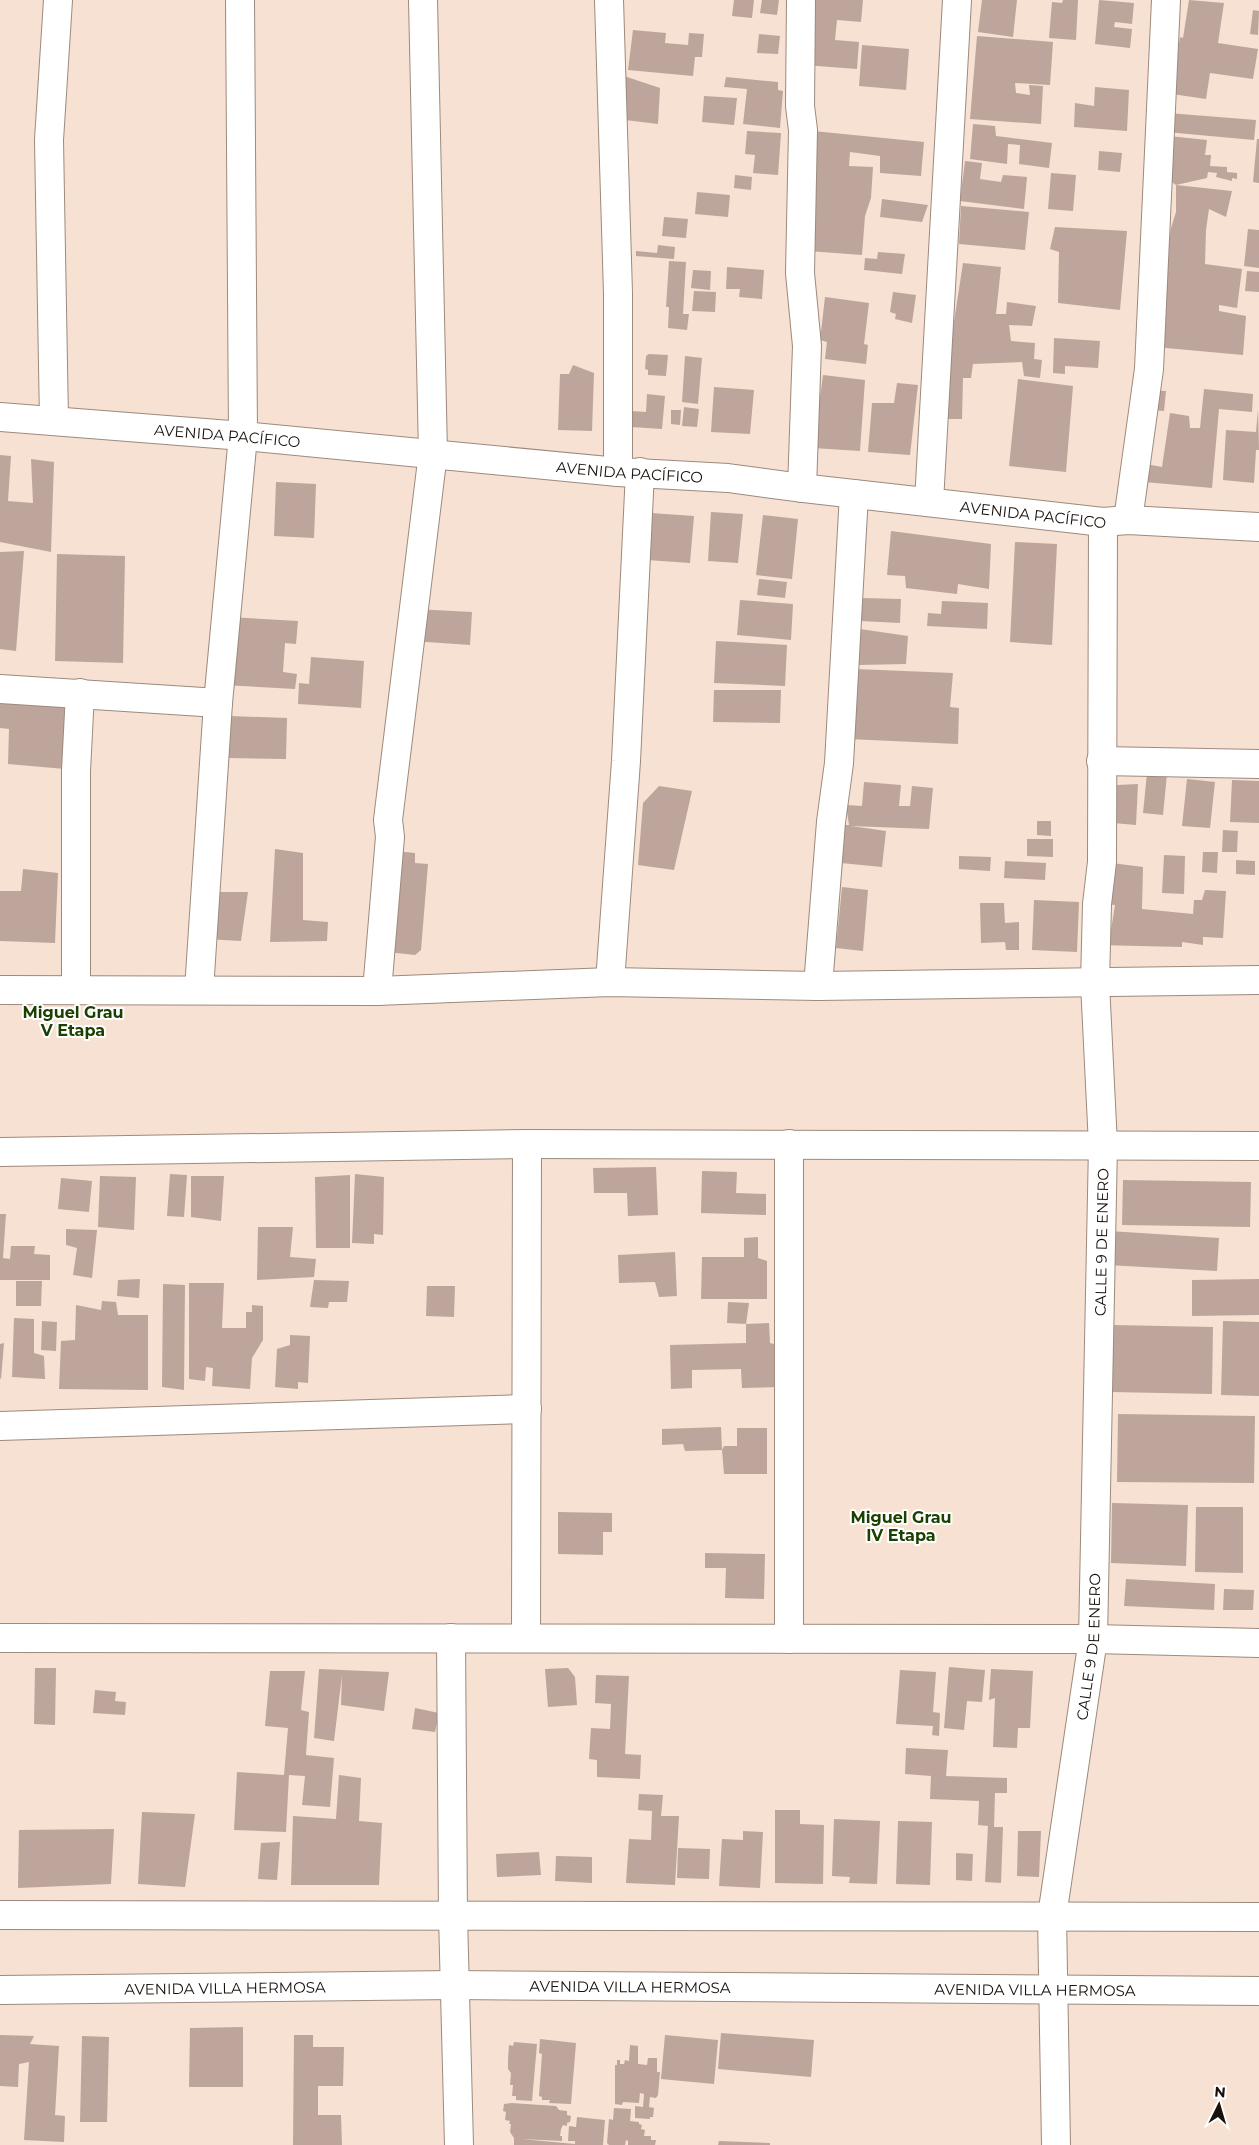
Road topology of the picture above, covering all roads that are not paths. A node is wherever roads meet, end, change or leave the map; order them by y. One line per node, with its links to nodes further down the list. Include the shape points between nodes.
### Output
1 (58, 0): 9 (street, via 49,140)
2 (240, 0): 10 (street)
3 (423, 0): 11 (street)
4 (609, 0): 12 (street, via 618,293)
5 (801, 0): 13 (street, via 800,273 808,346)
6 (957, 0): 15 (street)
7 (1166, 0): 16 (street, CALLE 9 DE ENERO, via 1148,369)
8 (0, 417): 9 (street, AVENIDA PACÍFICO)
9 (54, 421): 10 (street, AVENIDA PACÍFICO)
10 (243, 436): 11 (street, AVENIDA PACÍFICO); 20 (street)
11 (434, 453): 12 (street, AVENIDA PACÍFICO); 30 (street, via 388,820 390,837)
12 (629, 472): 13 (street, AVENIDA PACÍFICO, via 728,478); 24 (street, via 626,761)
13 (802, 488): 14 (street, AVENIDA PACÍFICO)
14 (854, 494): 15 (street, AVENIDA PACÍFICO); 26 (street, via 840,755 831,822)
15 (929, 502): 16 (street, AVENIDA PACÍFICO)
16 (1116, 521): 17 (street, AVENIDA PACÍFICO); 21 (street, CALLE 9 DE ENERO)
17 (1259, 527)
18 (0, 689): 19 (street)
19 (80, 694): 20 (street); 28 (street, via 76,771)
20 (218, 703): 29 (street)
21 (1101, 761): 22 (street); 25 (street, CALLE 9 DE ENERO, via 1102,862 1097,904)
22 (1259, 764)
23 (1259, 980): 25 (street)
24 (610, 982): 26 (street); 30 (street)
25 (1095, 984): 26 (street); 33 (street, CALLE 9 DE ENERO)
26 (818, 986)
27 (0, 990): 28 (street)
28 (76, 990): 29 (street)
29 (199, 990): 30 (street)
30 (377, 991)
31 (527, 1144): 32 (street); 35 (street); 36 (street)
32 (789, 1144): 33 (street); 41 (street)
33 (1103, 1145): 34 (street); 42 (street, CALLE 9 DE ENERO)
34 (1259, 1146)
35 (0, 1152)
36 (526, 1409): 37 (street); 40 (street)
37 (0, 1426)
38 (0, 1638): 39 (street)
39 (451, 1638): 40 (street); 45 (street)
40 (526, 1638): 41 (street)
41 (789, 1639): 42 (street)
42 (1093, 1639): 43 (street); 46 (street, CALLE 9 DE ENERO)
43 (1259, 1643)
44 (0, 1915): 45 (street)
45 (453, 1916): 46 (street); 48 (street)
46 (1052, 1916): 47 (street); 50 (street, CALLE 9 DE ENERO)
47 (1259, 1917)
48 (455, 1986): 49 (street, AVENIDA VILLA HERMOSA); 50 (street, AVENIDA VILLA HERMOSA); 52 (street)
49 (0, 1990)
50 (1053, 1991): 51 (street, AVENIDA VILLA HERMOSA); 53 (street, CALLE 9 DE ENERO)
51 (1259, 1991)
52 (459, 2145)
53 (1056, 2145)

